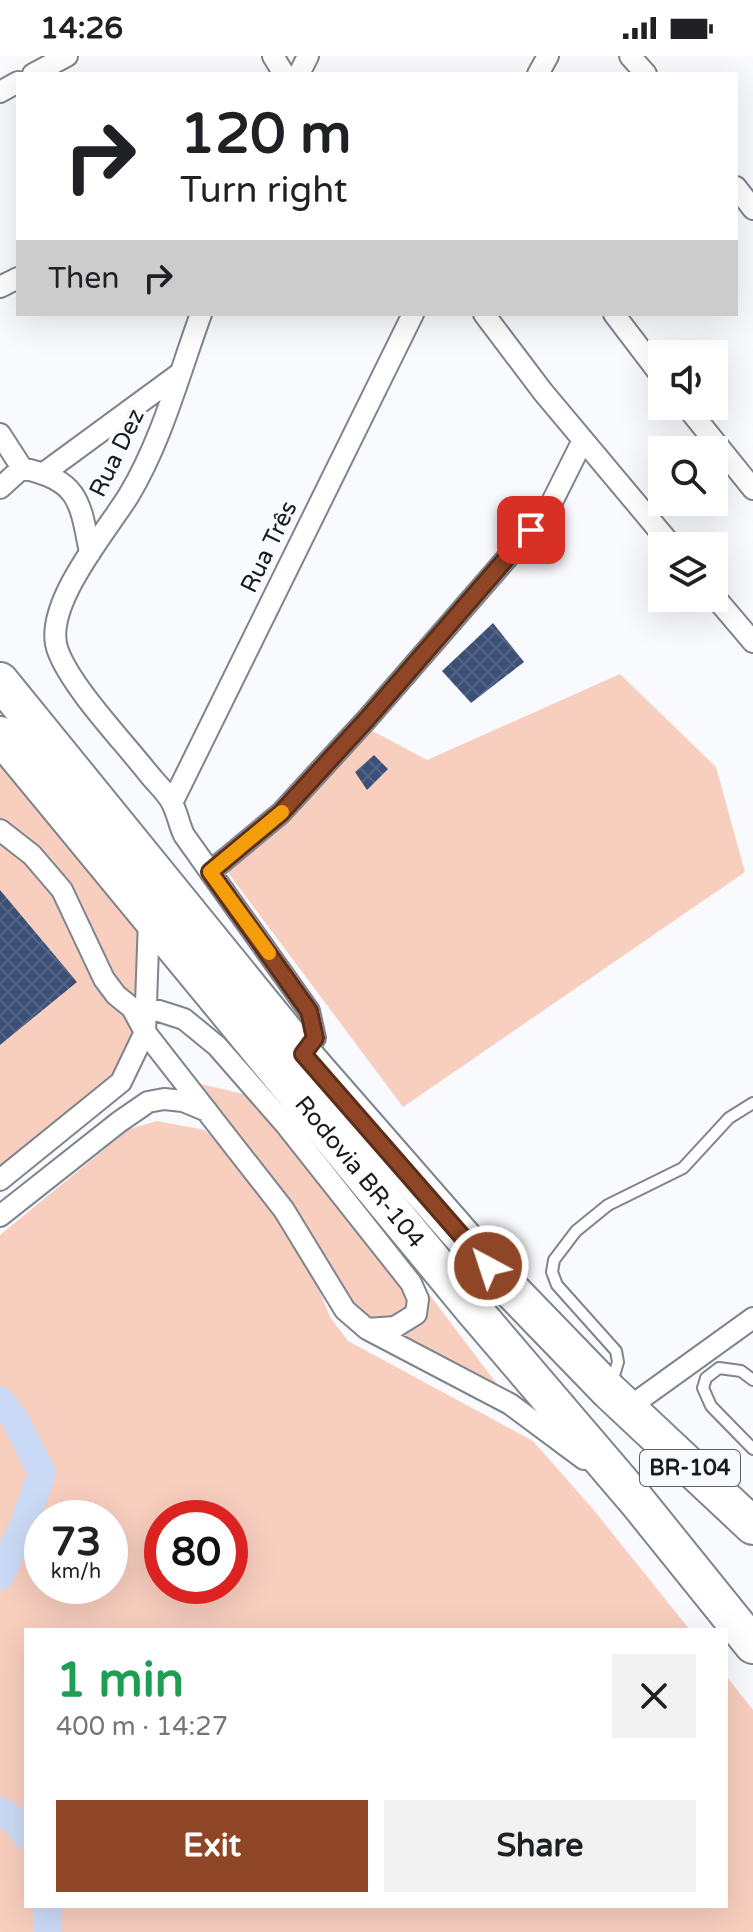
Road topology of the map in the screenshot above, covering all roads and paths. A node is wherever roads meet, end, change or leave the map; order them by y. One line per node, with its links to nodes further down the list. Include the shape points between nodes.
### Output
1 (67, 56): 3 (street)
2 (630, 56): 4 (street)
3 (37, 72)
4 (644, 72)
5 (738, 190): 6 (street)
6 (753, 209)
7 (200, 316): 12 (street, Rua Dez)
8 (412, 316): 26 (street, Rua Três)
9 (486, 316): 15 (street)
10 (616, 316): 11 (street)
11 (648, 359)
12 (179, 374): 17 (street); 21 (street, Rua Dez, via 131,492)
13 (697, 420): 19 (street)
14 (0, 434): 16 (street)
15 (583, 440): 20 (street); 28 (street, via 547,512 281,813)
16 (22, 468): 17 (street); 18 (street)
17 (44, 473): 21 (street, via 74,497)
18 (0, 488)
19 (753, 489)
20 (660, 532)
21 (90, 553): 26 (street, Rua Dez, via 62,605 55,642 65,667)
22 (728, 612): 23 (street)
23 (753, 642)
24 (0, 681): 32 (highway, Rodovia BR-104 / BR-104)
25 (0, 735): 29 (highway, Rodovia BR-104 / BR-104)
26 (172, 803): 28 (street, Rua Dez, via 184,835)
27 (0, 830): 30 (street, via 32,855 62,890 104,979 116,995)
28 (210, 872): 32 (street, Rua Dez, via 309,1011 315,1038)
29 (149, 913): 30 (street); 42 (highway, Rodovia BR-104 / BR-104)
30 (139, 1008): 31 (street); 38 (street, via 184,1019 217,1046 411,1283 418,1299 416,1314 395,1327)
31 (145, 1032): 34 (street); 35 (street, via 121,1082)
32 (303, 1054): 40 (highway, Rodovia BR-104 / BR-104, via 488,1266)
33 (753, 1103): 40 (lane, via 729,1118 683,1168 597,1212 554,1260 557,1285 616,1351)
34 (210, 1112): 36 (street, via 183,1101 148,1102); 38 (street, via 284,1210 345,1310)
35 (0, 1180)
36 (0, 1216)
37 (753, 1318): 40 (street)
38 (367, 1329): 42 (street, via 532,1418)
39 (753, 1380): 41 (lane, via 741,1371 719,1368 703,1388 711,1406)
40 (618, 1400): 43 (highway, Rodovia BR-104 / BR-104)
41 (753, 1449)
42 (637, 1501): 44 (highway, Rodovia BR-104 / BR-104)
43 (753, 1526)
44 (753, 1645)

